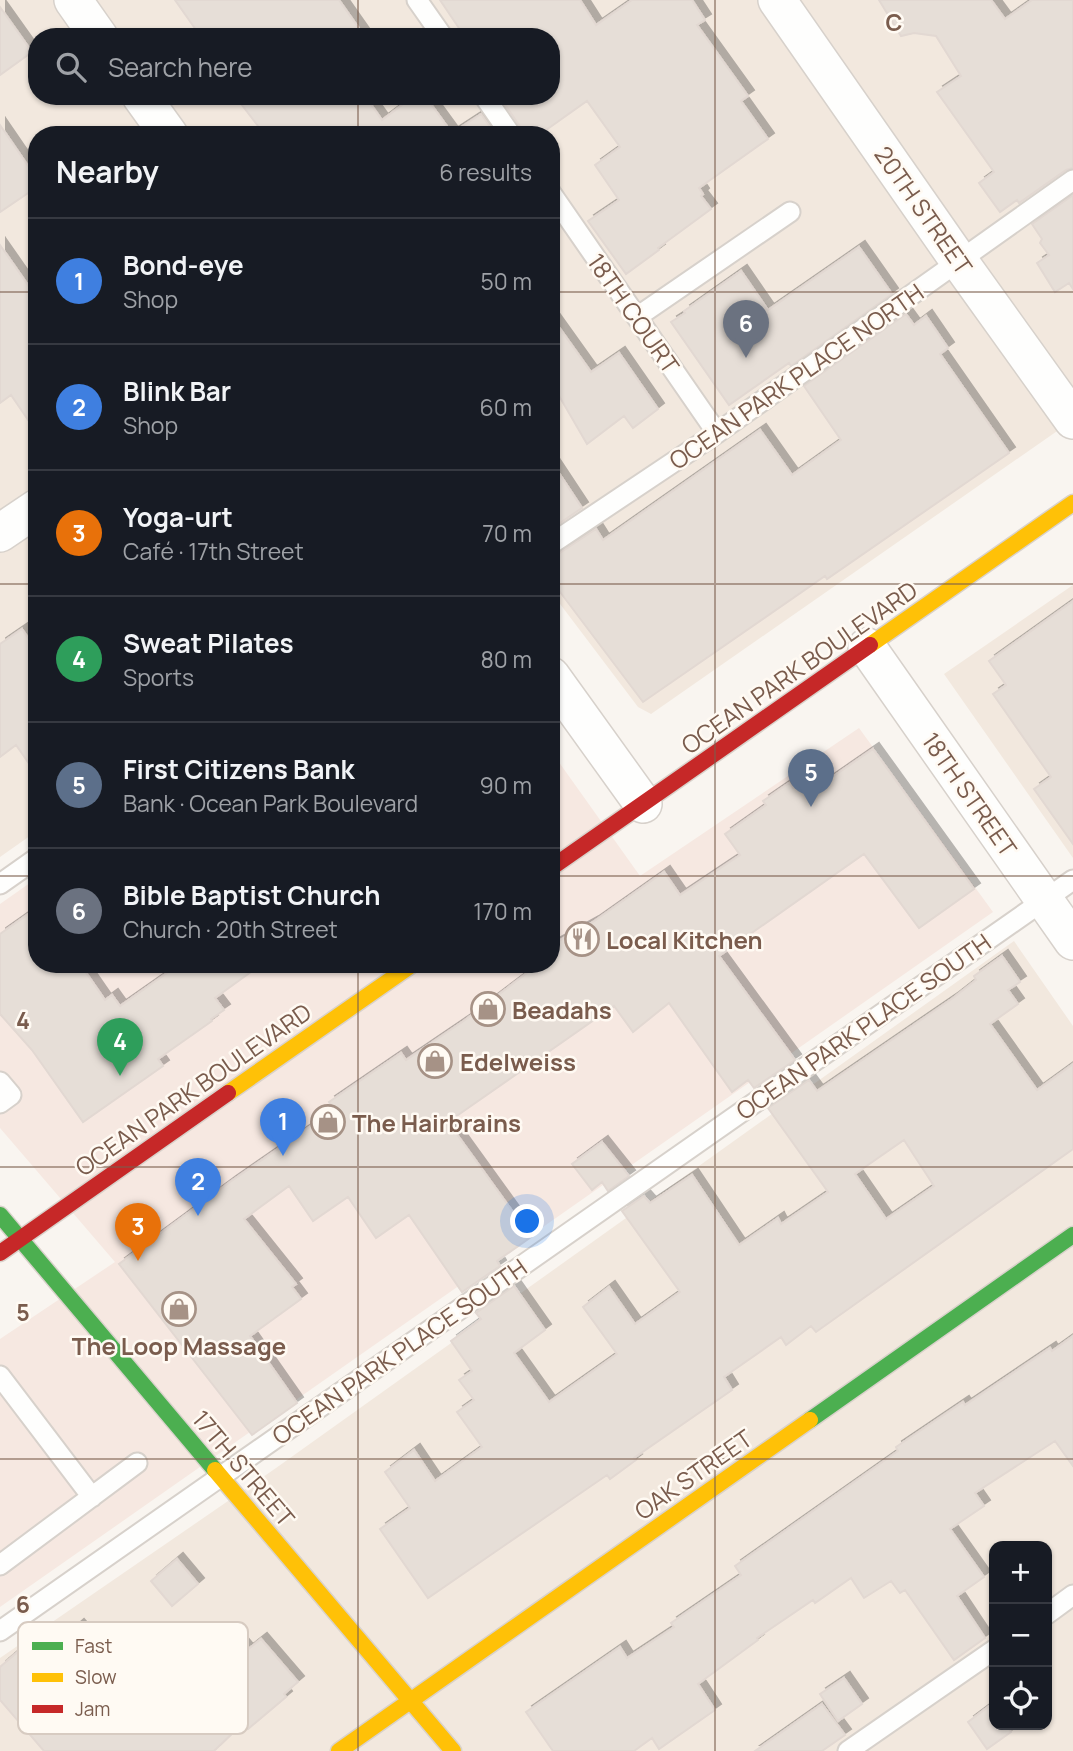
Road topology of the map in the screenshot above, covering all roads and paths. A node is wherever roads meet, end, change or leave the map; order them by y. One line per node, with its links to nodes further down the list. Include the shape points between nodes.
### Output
1 (73, 0): 4 (street)
2 (417, 0): 5 (lane)
3 (778, 0): 13 (street, 20TH STREET)
4 (93, 28)
5 (437, 28)
6 (147, 105): 8 (street)
7 (490, 105): 9 (lane)
8 (163, 126)
9 (505, 126)
10 (1073, 180): 13 (lane, OCEAN PARK PLACE NORTH)
11 (560, 206): 14 (lane, 18TH COURT)
12 (790, 212): 14 (lane)
13 (959, 261): 15 (street, 20TH STREET); 16 (lane, OCEAN PARK PLACE NORTH)
14 (637, 317): 16 (lane, 18TH COURT)
15 (1073, 419)
16 (717, 433): 20 (lane, OCEAN PARK PLACE NORTH)
17 (1073, 503): 21 (street, OCEAN PARK BOULEVARD)
18 (28, 514): 19 (street)
19 (0, 533)
20 (560, 538)
21 (867, 647): 23 (street, OCEAN PARK BOULEVARD); 27 (street, 18TH STREET)
22 (560, 689): 23 (street)
23 (643, 804): 24 (street, OCEAN PARK BOULEVARD)
24 (560, 862)
25 (28, 864): 26 (lane)
26 (0, 884)
27 (1059, 890): 28 (street, 18TH STREET); 38 (lane, OCEAN PARK PLACE SOUTH)
28 (1073, 941)
29 (400, 973): 34 (street, OCEAN PARK BOULEVARD)
30 (0, 1082): 31 (lane, via 11,1095)
31 (0, 1103)
32 (0, 1216): 34 (street, 17TH STREET)
33 (1073, 1236): 45 (street, OAK STREET)
34 (20, 1239): 35 (street, OCEAN PARK BOULEVARD); 38 (street, 17TH STREET)
35 (0, 1253)
36 (0, 1376): 39 (lane)
37 (137, 1463): 39 (lane)
38 (220, 1476): 43 (lane, OCEAN PARK PLACE SOUTH); 45 (street, 17TH STREET)
39 (92, 1497): 40 (lane)
40 (0, 1566)
41 (1073, 1595): 42 (lane)
42 (1052, 1610)
43 (0, 1631)
44 (989, 1653): 48 (lane)
45 (411, 1701): 46 (street, OAK STREET); 47 (street, 17TH STREET)
46 (339, 1751)
47 (453, 1751)
48 (848, 1751)

